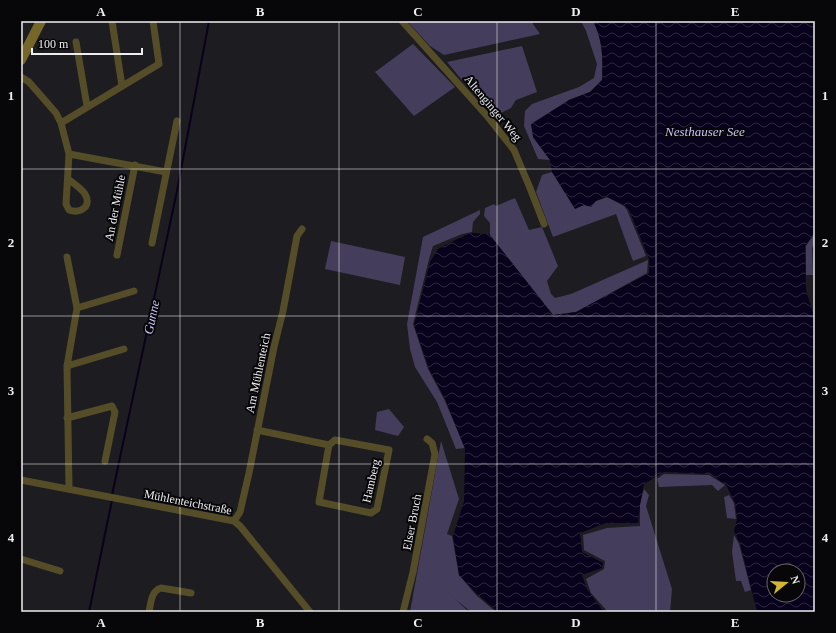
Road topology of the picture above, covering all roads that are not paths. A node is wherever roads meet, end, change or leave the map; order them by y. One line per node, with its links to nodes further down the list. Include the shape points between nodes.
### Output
1 (41, 21): 6 (street)
2 (112, 21): 8 (street)
3 (153, 21): 8 (street, via 159,64)
4 (402, 21): 16 (street, Altenginger Weg, via 488,117 514,150)
5 (76, 42): 9 (street)
6 (21, 60)
7 (21, 77): 11 (street, via 29,82 56,113)
8 (122, 86): 9 (street)
9 (87, 106): 11 (street)
10 (177, 121): 14 (street)
11 (61, 123): 12 (street)
12 (70, 154): 13 (street, An der Mühle); 15 (street)
13 (135, 166): 14 (street, An der Mühle); 19 (street, An der Mühle)
14 (166, 172): 18 (street)
15 (68, 178): 15 (street, via 66,204 69,210 81,211 86,208 84,193)
16 (544, 224)
17 (302, 229): 26 (street, Am Mühlenteich, via 297,236)
18 (152, 243)
19 (117, 255)
20 (67, 257): 22 (street)
21 (134, 291): 22 (street)
22 (77, 308): 24 (street)
23 (124, 349): 24 (street)
24 (67, 366): 25 (street)
25 (67, 418): 29 (street, via 112,406 115,412); 31 (street)
26 (257, 430): 28 (street, Hamberg); 32 (street, Am Mühlenteich, via 240,512)
27 (427, 439): 38 (street, Elser Bruch, via 432,443 435,454)
28 (329, 445): 28 (street, Hamberg, via 319,502 371,513 377,509 389,450 335,440)
29 (105, 461)
30 (21, 480): 31 (street, Mühlenteichstraße)
31 (69, 488): 32 (street, Mühlenteichstraße)
32 (234, 521): 37 (street, Mühlenteichstraße)
33 (21, 559): 34 (street)
34 (60, 571)
35 (191, 593): 36 (street, via 161,588 152,596)
36 (149, 612)
37 (310, 612)
38 (403, 612)

